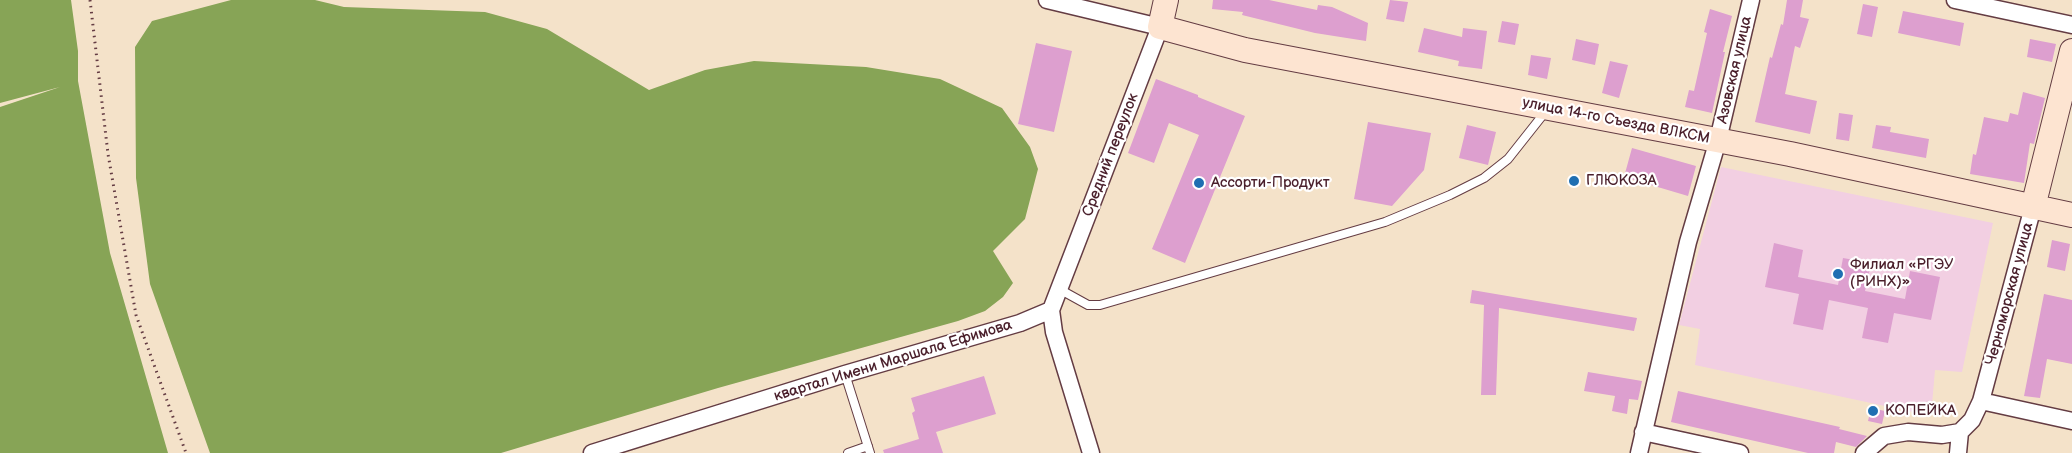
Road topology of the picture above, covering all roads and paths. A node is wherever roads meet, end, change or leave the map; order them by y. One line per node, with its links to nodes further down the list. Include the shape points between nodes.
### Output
1 (90, 0): 22 (path, via 108,154 136,315)
2 (1047, 0): 7 (street)
3 (1166, 0): 7 (street, Средний переулок)
4 (1751, 0): 10 (street, Азовская улица)
5 (1955, 0): 6 (street)
6 (2072, 25)
7 (1160, 27): 9 (street, улица 14-го Съезда ВЛКСМ, via 1245,50); 13 (street, Средний переулок)
8 (2072, 51): 11 (street, Черноморская улица)
9 (1548, 108): 10 (street, улица 14-го Съезда ВЛКСМ); 13 (lane, via 1508,159 1484,178 1385,222 1100,305 1088,305)
10 (1718, 140): 11 (street, улица 14-го Съезда ВЛКСМ); 18 (street, Азовская улица)
11 (2033, 207): 12 (street, улица 14-го Съезда ВЛКСМ); 16 (street, Черноморская улица)
12 (2072, 215)
13 (1059, 289): 14 (street, Средний переулок)
14 (1051, 310): 15 (street, квартал Имени Маршала Ефимова, via 1020,323); 25 (street, via 1054,332)
15 (845, 374): 20 (street, квартал Имени Маршала Ефимова); 21 (lane)
16 (1981, 401): 17 (street); 19 (street, Черноморская улица, via 1972,420)
17 (2072, 421)
18 (1643, 432): 26 (street, Азовская улица); 27 (street)
19 (1960, 432): 28 (street, via 1884,436); 29 (street)
20 (625, 448): 23 (street, квартал Имени Маршала Ефимова)
21 (869, 449): 24 (lane)
22 (186, 453)
23 (592, 453)
24 (848, 453)
25 (1091, 453)
26 (1639, 453)
27 (1740, 453)
28 (1864, 453)
29 (1958, 453)

